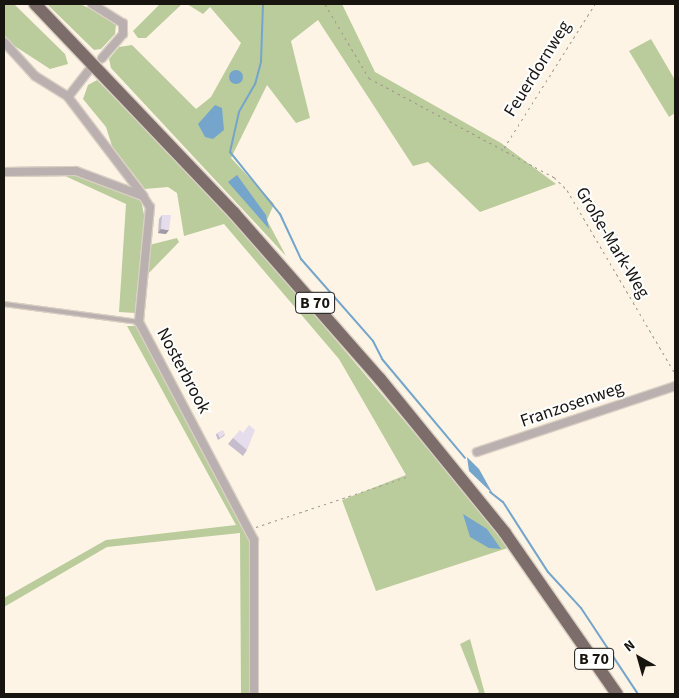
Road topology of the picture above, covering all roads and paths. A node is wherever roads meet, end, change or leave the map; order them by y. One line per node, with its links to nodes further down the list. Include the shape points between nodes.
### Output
1 (35, 4): 20 (highway, B 70, via 234,213 380,379 505,534)
2 (92, 4): 6 (street, via 123,23 123,34)
3 (325, 4): 9 (path, Große-Mark-Weg, via 369,78)
4 (595, 4): 9 (path, Feuerdornweg)
5 (4, 42): 8 (street, via 35,76)
6 (102, 58)
7 (91, 68): 8 (street)
8 (68, 97): 11 (street)
9 (503, 148): 14 (path, Große-Mark-Weg, via 554,177 567,190)
10 (4, 172): 11 (street, via 76,171)
11 (143, 196): 13 (street, Nosterbrook, via 150,206)
12 (4, 304): 13 (lane)
13 (139, 322): 18 (street, Nosterbrook)
14 (675, 373)
15 (675, 386): 16 (street, Franzosenweg)
16 (477, 452)
17 (406, 477): 18 (path)
18 (250, 529): 19 (street, Nosterbrook, via 254,540)
19 (254, 694)
20 (617, 694)

